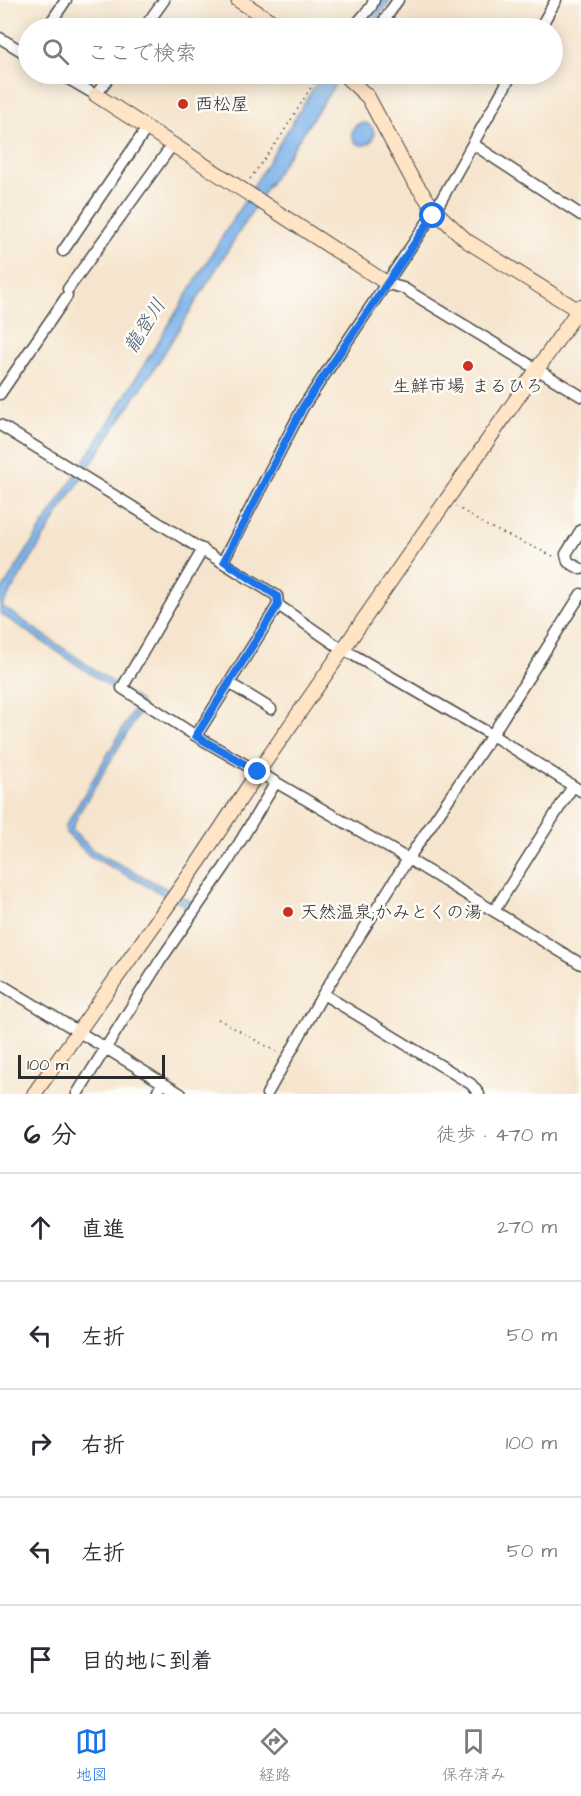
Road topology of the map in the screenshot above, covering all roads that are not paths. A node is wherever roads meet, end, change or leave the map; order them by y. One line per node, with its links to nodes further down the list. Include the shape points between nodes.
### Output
1 (66, 0): 7 (street)
2 (164, 0): 8 (street)
3 (238, 0): 9 (street)
4 (374, 0): 10 (street)
5 (398, 0): 11 (street)
6 (556, 0): 12 (street)
7 (54, 18)
8 (151, 18)
9 (266, 18)
10 (362, 18)
11 (386, 18)
12 (546, 18)
13 (0, 39): 14 (street)
14 (18, 49)
15 (77, 84): 19 (street)
16 (104, 84): 19 (street)
17 (354, 84): 23 (street, via 368,97 411,177)
18 (506, 84): 22 (street)
19 (96, 95): 20 (street)
20 (147, 128): 21 (street); 25 (street)
21 (173, 144): 26 (street); 29 (street)
22 (473, 144): 23 (street); 24 (street)
23 (435, 211): 26 (street); 27 (street, via 467,241)
24 (581, 215)
25 (63, 251)
26 (388, 284): 28 (street, via 403,288); 34 (street, via 303,407)
27 (580, 310): 28 (street)
28 (537, 370): 30 (street); 38 (street)
29 (0, 394)
30 (581, 396)
31 (0, 425): 33 (street)
32 (581, 530): 35 (street, via 566,555 568,562)
33 (203, 549): 34 (street); 42 (street, via 122,688)
34 (224, 561): 37 (street, via 277,596)
35 (581, 569)
36 (581, 594): 41 (street)
37 (278, 605): 38 (street); 39 (street)
38 (343, 649): 41 (street); 43 (street)
39 (229, 683): 40 (street); 42 (street)
40 (271, 709)
41 (492, 735): 45 (street); 46 (street)
42 (196, 736): 43 (street)
43 (258, 772): 44 (street); 51 (street)
44 (276, 782): 46 (street); 52 (street)
45 (577, 789): 47 (street)
46 (408, 859): 47 (street); 50 (street)
47 (494, 911): 48 (street)
48 (581, 964)
49 (0, 984): 51 (street)
50 (323, 994): 58 (street); 59 (street, via 471,1084)
51 (77, 1031): 52 (street); 54 (street)
52 (106, 1049): 53 (street); 55 (street)
53 (163, 1083): 56 (street); 57 (street)
54 (34, 1094)
55 (77, 1094)
56 (156, 1094)
57 (181, 1094)
58 (267, 1094)
59 (479, 1094)

